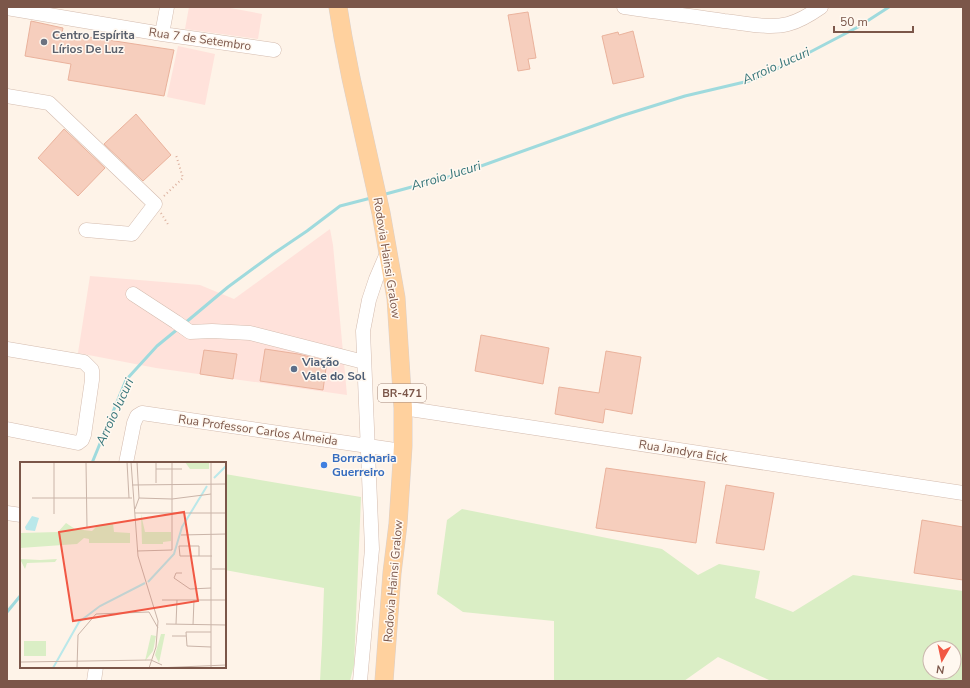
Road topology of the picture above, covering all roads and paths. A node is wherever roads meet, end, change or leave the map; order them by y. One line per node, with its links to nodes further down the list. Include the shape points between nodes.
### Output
1 (167, 7): 7 (street)
2 (338, 7): 13 (main road, Rodovia Hainsi Gralow / BR-471)
3 (624, 7): 4 (street, via 776,26 805,18)
4 (821, 7)
5 (7, 8): 6 (street, Rua 7 de Setembro)
6 (35, 9): 7 (street, Rua 7 de Setembro)
7 (162, 34): 8 (street, Rua 7 de Setembro)
8 (274, 50)
9 (7, 96): 11 (street, via 49,102)
10 (176, 155): 11 (path, via 183,178)
11 (155, 204): 12 (street, via 132,234)
12 (86, 230)
13 (388, 251): 16 (street, via 369,300 363,331); 17 (main road, Rodovia Hainsi Gralow / BR-471, via 396,298)
14 (133, 294): 16 (street, via 190,332 250,333)
15 (7, 350): 18 (street, via 84,362 92,370 84,435 78,443)
16 (364, 362): 19 (street)
17 (403, 408): 20 (main road, Rodovia Hainsi Gralow / BR-471); 22 (street, Rua Jandyra Eick)
18 (7, 429)
19 (368, 445): 20 (street, Rua Professor Carlos Almeida); 21 (street, Rua Professor Carlos Almeida, via 142,413 134,423); 27 (street, via 372,549)
20 (402, 451): 28 (main road, Rodovia Hainsi Gralow / BR-471)
21 (126, 462)
22 (963, 493)
23 (7, 513): 24 (street)
24 (20, 515)
25 (96, 668): 26 (street)
26 (94, 681)
27 (360, 681)
28 (384, 681)

